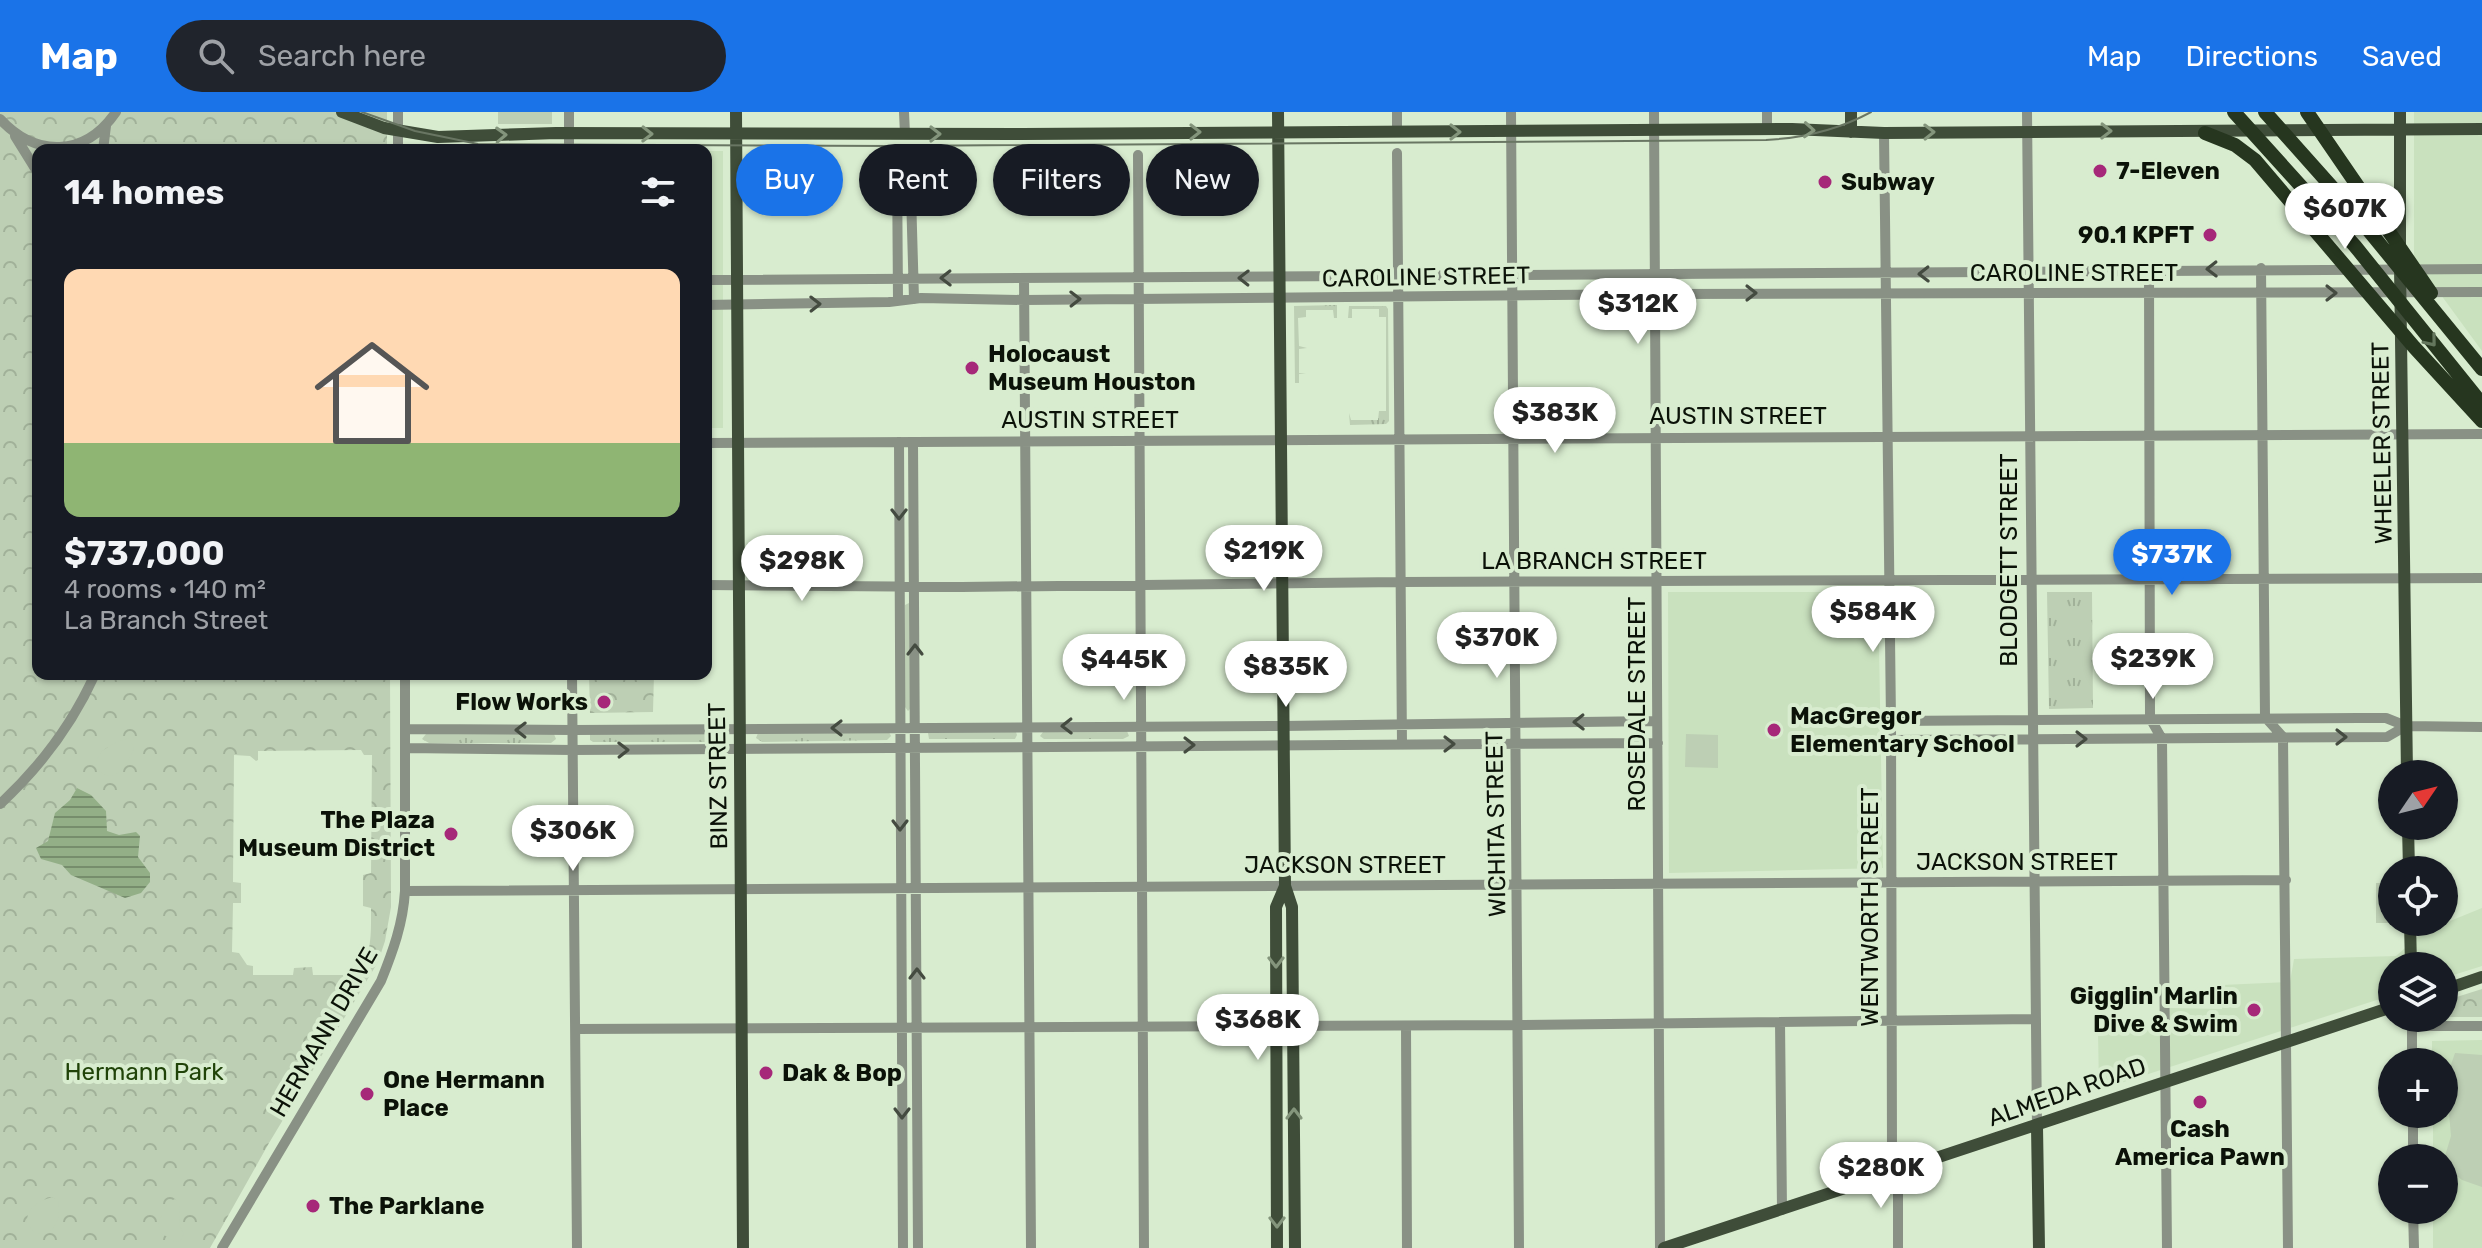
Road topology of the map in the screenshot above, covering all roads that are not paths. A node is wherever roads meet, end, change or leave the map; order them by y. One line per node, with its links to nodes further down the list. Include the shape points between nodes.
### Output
1 (116, 112): 19 (street)
2 (342, 112): 23 (main road)
3 (398, 112): 23 (street)
4 (569, 112): 30 (street)
5 (736, 112): 35 (main road, BINZ STREET)
6 (904, 112): 34 (street)
7 (1278, 112): 26 (main road)
8 (1397, 112): 27 (street)
9 (1511, 112): 28 (street, WICHITA STREET)
10 (1654, 112): 24 (street, ROSEDALE STREET)
11 (1767, 112): 21 (street)
12 (1851, 112): 29 (main road)
13 (2027, 112): 25 (street, BLODGETT STREET)
14 (2234, 112): 77 (highway, one-way to 77, via 2355,246)
15 (2265, 112): 76 (highway)
16 (2307, 112): 76 (highway)
17 (2400, 112): 22 (main road, WHEELER STREET)
18 (0, 119): 33 (street)
19 (106, 126): 37 (street); 38 (street)
20 (2482, 129): 22 (main road)
21 (1767, 130): 24 (main road); 29 (main road, one-way to 29)
22 (2400, 130): 32 (main road); 45 (main road, WHEELER STREET)
23 (399, 131): 30 (main road, one-way to 30, via 438,137); 39 (street)
24 (1654, 131): 28 (main road); 49 (street, ROSEDALE STREET)
25 (2028, 131): 31 (main road, one-way to 25); 32 (main road, one-way to 32); 48 (street, BLODGETT STREET)
26 (1277, 132): 27 (main road); 34 (main road, one-way to 26); 55 (main road)
27 (1397, 132): 28 (main road, one-way to 28)
28 (1511, 132): 50 (street, WICHITA STREET)
29 (1851, 132): 31 (main road)
30 (569, 133): 35 (main road, one-way to 35); 40 (street)
31 (1884, 133): 51 (street, WENTWORTH STREET)
32 (2205, 133): 78 (highway, via 2255,160)
33 (14, 134): 36 (street); 43 (street)
34 (905, 134): 35 (main road)
35 (736, 135): 59 (main road, BINZ STREET)
36 (38, 144)
37 (77, 144)
38 (104, 144)
39 (398, 144)
40 (569, 144)
41 (1397, 153): 52 (street)
42 (1138, 155): 53 (street)
43 (32, 163)
44 (2261, 268): 45 (street, CAROLINE STREET); 47 (street, CAROLINE STREET, one-way to 47); 62 (street)
45 (2400, 268): 46 (street, CAROLINE STREET); 66 (main road, WHEELER STREET)
46 (2482, 269)
47 (2149, 270): 48 (street, CAROLINE STREET); 65 (street)
48 (2030, 272): 51 (street, CAROLINE STREET, one-way to 51); 64 (street, BLODGETT STREET)
49 (1655, 273): 50 (street, CAROLINE STREET); 51 (street, CAROLINE STREET); 63 (street, ROSEDALE STREET)
50 (1513, 274): 52 (street, CAROLINE STREET); 67 (street, WICHITA STREET)
51 (1885, 274): 61 (street, WENTWORTH STREET)
52 (1398, 275): 55 (street, CAROLINE STREET); 69 (street)
53 (1140, 277): 54 (street, CAROLINE STREET); 55 (street, CAROLINE STREET, one-way to 53); 68 (street)
54 (1024, 278): 57 (street, CAROLINE STREET, one-way to 57); 72 (street)
55 (1281, 278): 71 (main road)
56 (898, 279): 57 (street, CAROLINE STREET); 57 (street, via 897,159 910,159); 59 (street, CAROLINE STREET); 73 (street)
57 (913, 279): 70 (street)
58 (712, 280): 59 (street, CAROLINE STREET)
59 (737, 280): 75 (main road, BINZ STREET)
60 (2482, 292): 66 (street, CAROLINE STREET)
61 (1885, 293): 63 (street, CAROLINE STREET, one-way to 61); 64 (street, CAROLINE STREET); 85 (street, WENTWORTH STREET)
62 (2260, 293): 65 (street, CAROLINE STREET); 66 (street, CAROLINE STREET, one-way to 66); 80 (street)
63 (1655, 294): 67 (street, CAROLINE STREET); 84 (street, ROSEDALE STREET)
64 (2030, 294): 65 (street, CAROLINE STREET); 83 (street, BLODGETT STREET)
65 (2148, 294): 79 (street)
66 (2401, 294): 81 (main road, WHEELER STREET)
67 (1513, 296): 69 (street, CAROLINE STREET); 89 (street, WICHITA STREET)
68 (1140, 298): 71 (street, CAROLINE STREET); 72 (street, CAROLINE STREET, one-way to 68); 87 (street)
69 (1399, 298): 71 (street, CAROLINE STREET); 86 (street)
70 (914, 299): 72 (street, CAROLINE STREET); 73 (street, CAROLINE STREET)
71 (1281, 299): 88 (main road)
72 (1024, 300): 90 (street)
73 (898, 301): 75 (street, CAROLINE STREET, one-way to 73)
74 (712, 305): 75 (street, CAROLINE STREET)
75 (737, 305): 91 (main road, BINZ STREET)
76 (2482, 367)
77 (2482, 404)
78 (2482, 421)
79 (2150, 433): 80 (street, AUSTIN STREET); 83 (street, AUSTIN STREET); 100 (street)
80 (2262, 434): 81 (street, AUSTIN STREET); 95 (street)
81 (2404, 434): 82 (street, AUSTIN STREET); 98 (main road, WHEELER STREET)
82 (2482, 434)
83 (2030, 435): 85 (street, AUSTIN STREET); 97 (street, BLODGETT STREET)
84 (1656, 436): 85 (street, AUSTIN STREET); 89 (street, AUSTIN STREET); 102 (street, ROSEDALE STREET)
85 (1888, 436): 99 (street, WENTWORTH STREET)
86 (1400, 438): 88 (street, AUSTIN STREET); 89 (street, AUSTIN STREET); 103 (street)
87 (1140, 439): 88 (street, AUSTIN STREET); 90 (street, AUSTIN STREET); 104 (street)
88 (1282, 439): 105 (main road)
89 (1514, 439): 101 (street, WICHITA STREET)
90 (1026, 440): 93 (street, AUSTIN STREET); 108 (street)
91 (738, 442): 92 (street, AUSTIN STREET); 94 (street, AUSTIN STREET); 107 (main road, BINZ STREET)
92 (899, 442): 93 (street, AUSTIN STREET); 109 (street, one-way to 109)
93 (913, 442): 110 (street)
94 (712, 443)
95 (2264, 578): 98 (street, LA BRANCH STREET); 100 (street, LA BRANCH STREET); 114 (street)
96 (2482, 578): 98 (street, LA BRANCH STREET)
97 (2032, 579): 99 (street, LA BRANCH STREET); 100 (street, LA BRANCH STREET); 116 (street, BLODGETT STREET)
98 (2405, 579): 123 (main road, WHEELER STREET)
99 (1889, 580): 102 (street, LA BRANCH STREET); 118 (street, WENTWORTH STREET)
100 (2151, 580): 115 (street)
101 (1513, 581): 102 (street, LA BRANCH STREET); 103 (street, LA BRANCH STREET); 119 (street, WICHITA STREET)
102 (1657, 581): 117 (street, ROSEDALE STREET)
103 (1400, 582): 105 (street, LA BRANCH STREET); 120 (street)
104 (1141, 584): 105 (street, LA BRANCH STREET); 108 (street, LA BRANCH STREET); 121 (street)
105 (1282, 584): 122 (main road)
106 (712, 585): 107 (street, LA BRANCH STREET)
107 (739, 585): 109 (street, LA BRANCH STREET); 126 (main road, BINZ STREET)
108 (1027, 586): 110 (street, LA BRANCH STREET); 124 (street)
109 (899, 587): 110 (street, LA BRANCH STREET); 127 (street)
110 (914, 587): 128 (street, one-way to 110)
111 (91, 680): 147 (street, via 51,749)
112 (405, 680): 129 (street, HERMANN DRIVE)
113 (572, 680): 130 (street)
114 (2265, 717): 115 (street); 123 (street, via 2386,718); 131 (street)
115 (2150, 718): 116 (street); 133 (street)
116 (2032, 719): 118 (street); 132 (street, BLODGETT STREET)
117 (1657, 721): 119 (street, one-way to 119); 135 (street, ROSEDALE STREET)
118 (1891, 721): 134 (street, WENTWORTH STREET)
119 (1514, 723): 120 (street); 138 (street, WICHITA STREET)
120 (1402, 724): 122 (street); 137 (street)
121 (1140, 725): 122 (street); 124 (street, one-way to 124); 139 (street)
122 (1282, 726): 136 (main road)
123 (2406, 726): 125 (street); 131 (street, one-way to 123, via 2387,737); 146 (main road, WHEELER STREET)
124 (1028, 727): 128 (street); 142 (street)
125 (2482, 727)
126 (739, 728): 127 (street, one-way to 126); 130 (street); 144 (main road, BINZ STREET)
127 (900, 728): 128 (street); 140 (street)
128 (915, 728): 141 (street)
129 (406, 729): 130 (street, one-way to 129); 143 (street, HERMANN DRIVE)
130 (573, 730): 145 (street)
131 (2283, 737): 133 (street); 149 (street)
132 (2032, 739): 133 (street, one-way to 133); 134 (street); 150 (street, BLODGETT STREET)
133 (2162, 739): 148 (street)
134 (1891, 740): 152 (street, WENTWORTH STREET)
135 (1658, 743): 138 (street); 151 (street, ROSEDALE STREET)
136 (1283, 744): 137 (street); 139 (street, one-way to 136); 155 (main road)
137 (1402, 744): 138 (street, one-way to 138)
138 (1514, 744): 153 (street, WICHITA STREET)
139 (1141, 745): 142 (street); 154 (street)
140 (900, 747): 141 (street); 144 (street); 157 (street, one-way to 157)
141 (915, 747): 142 (street); 158 (street)
142 (1028, 747): 156 (street)
143 (405, 748): 145 (street); 161 (street, HERMANN DRIVE)
144 (740, 748): 145 (street, one-way to 144); 159 (main road, BINZ STREET)
145 (573, 750): 160 (street)
146 (2407, 760)
147 (0, 804)
148 (2164, 880): 149 (street, JACKSON STREET); 150 (street, JACKSON STREET); 182 (street)
149 (2286, 880): 181 (street)
150 (2034, 881): 152 (street, JACKSON STREET); 165 (street, BLODGETT STREET)
151 (1658, 883): 152 (street, JACKSON STREET); 153 (street, JACKSON STREET); 168 (street, ROSEDALE STREET)
152 (1892, 883): 167 (street, WENTWORTH STREET)
153 (1517, 884): 155 (street, JACKSON STREET); 169 (street, WICHITA STREET)
154 (1142, 886): 155 (street, JACKSON STREET); 156 (street, JACKSON STREET); 172 (street)
155 (1285, 886): 173 (main road, one-way to 173, via 1276,907); 174 (main road, via 1292,907)
156 (1030, 887): 158 (street, JACKSON STREET); 171 (street)
157 (901, 888): 158 (street, JACKSON STREET); 159 (street, JACKSON STREET); 178 (street)
158 (916, 888): 179 (street, one-way to 158)
159 (741, 889): 160 (street, JACKSON STREET); 177 (main road, BINZ STREET)
160 (574, 890): 161 (street, JACKSON STREET); 180 (street)
161 (405, 891): 187 (street, HERMANN DRIVE, via 404,915 381,981)
162 (2482, 977): 163 (main road)
163 (2458, 985)
164 (2378, 1012): 181 (main road, ALMEDA ROAD)
165 (2035, 1019): 167 (street); 183 (street, BLODGETT STREET)
166 (1780, 1022): 167 (street); 168 (street); 185 (street)
167 (1893, 1022): 184 (street, WENTWORTH STREET)
168 (1659, 1023): 169 (street); 198 (street, ROSEDALE STREET)
169 (1519, 1025): 175 (street); 197 (street, WICHITA STREET)
170 (2458, 1025): 176 (street)
171 (1031, 1026): 172 (street); 179 (street); 192 (street)
172 (1143, 1026): 173 (street); 193 (street)
173 (1276, 1026): 174 (street); 194 (main road, one-way to 194)
174 (1294, 1026): 175 (street); 195 (main road, one-way to 174)
175 (1406, 1026): 196 (street)
176 (2482, 1026)
177 (740, 1027): 178 (street); 180 (street); 189 (main road, BINZ STREET)
178 (902, 1027): 179 (street); 190 (street, one-way to 190)
179 (917, 1027): 191 (street)
180 (576, 1029): 188 (street)
181 (2287, 1042): 182 (main road, ALMEDA ROAD); 202 (street)
182 (2164, 1081): 183 (main road, ALMEDA ROAD); 201 (street)
183 (2037, 1127): 184 (main road, ALMEDA ROAD); 200 (main road, BLODGETT STREET)
184 (1895, 1171): 185 (main road, ALMEDA ROAD); 199 (street, WENTWORTH STREET)
185 (1782, 1210): 198 (main road, ALMEDA ROAD)
186 (2413, 1224): 203 (street)
187 (222, 1248)
188 (577, 1248)
189 (743, 1248)
190 (903, 1248)
191 (918, 1248)
192 (1031, 1248)
193 (1144, 1248)
194 (1277, 1248)
195 (1295, 1248)
196 (1407, 1248)
197 (1519, 1248)
198 (1662, 1248)
199 (1898, 1248)
200 (2039, 1248)
201 (2167, 1248)
202 (2288, 1248)
203 (2414, 1248)

